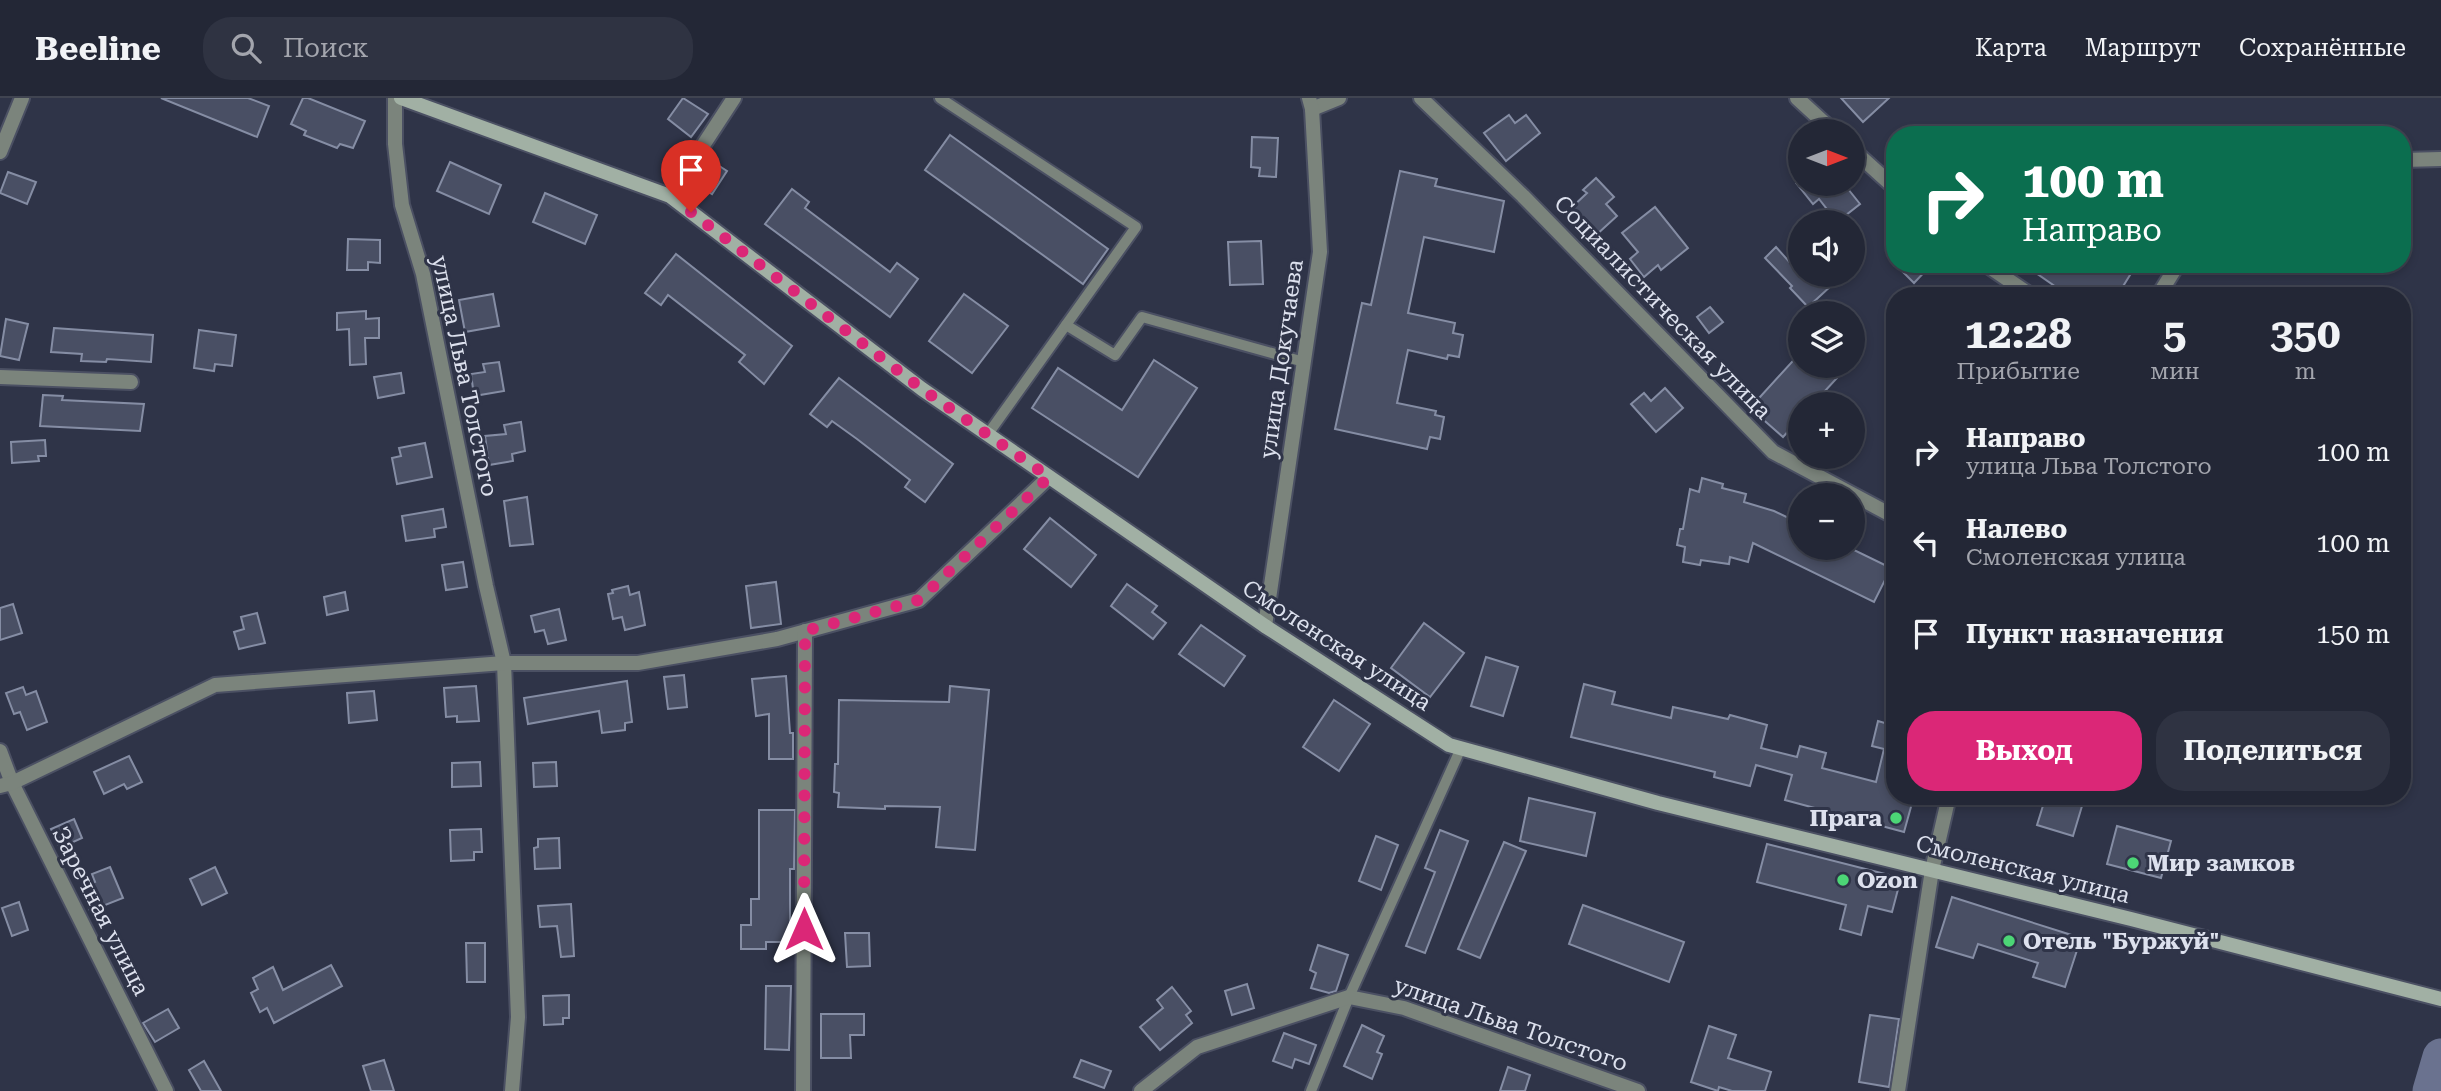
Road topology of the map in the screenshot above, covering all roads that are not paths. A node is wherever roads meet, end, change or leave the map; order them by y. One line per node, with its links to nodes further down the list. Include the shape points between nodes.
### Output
1 (22, 98): 11 (street)
2 (395, 98): 28 (street, улица Льва Толстого, via 402,205 423,274)
3 (401, 98): 16 (main road, Смоленская улица)
4 (734, 98): 16 (street)
5 (940, 98): 19 (lane, via 1136,227)
6 (1339, 98): 9 (street)
7 (1421, 98): 25 (street, Социалистическая улица, via 1773,452)
8 (1797, 98): 10 (street)
9 (1310, 104): 20 (street, улица Докучаева, via 1320,252)
10 (1820, 119)
11 (0, 152)
12 (2441, 159): 13 (street)
13 (2411, 160)
14 (1866, 162): 15 (street)
15 (1886, 180)
16 (670, 196): 23 (main road, Смоленская улица, via 922,389)
17 (1998, 273): 18 (street)
18 (2019, 287)
19 (1066, 325): 20 (lane, via 1115,355 1142,317); 23 (lane)
20 (1304, 362): 26 (street, улица Докучаева)
21 (0, 377): 22 (street)
22 (131, 382)
23 (988, 434): 24 (main road, Смоленская улица)
24 (1049, 477): 26 (main road, Смоленская улица); 27 (street, via 919,600)
25 (1886, 512)
26 (1265, 626): 29 (main road, Смоленская улица, via 1449,745)
27 (805, 631): 28 (street, via 638,663); 38 (street)
28 (504, 663): 31 (street, via 215,685); 37 (street, улица Льва Толстого, via 518,1017)
29 (1461, 748): 33 (main road, Смоленская улица, via 1658,803); 34 (lane)
30 (0, 751): 31 (street, Заречная улица)
31 (6, 785): 36 (street, Заречная улица)
32 (1947, 805): 33 (street)
33 (1931, 870): 35 (main road, Смоленская улица); 42 (street)
34 (1349, 997): 39 (street, улица Льва Толстого, via 1197,1047); 40 (lane); 41 (street, улица Льва Толстого, via 1404,1008)
35 (2441, 999)
36 (166, 1091)
37 (512, 1091)
38 (803, 1091)
39 (1141, 1091)
40 (1311, 1091)
41 (1638, 1091)
42 (1898, 1091)

